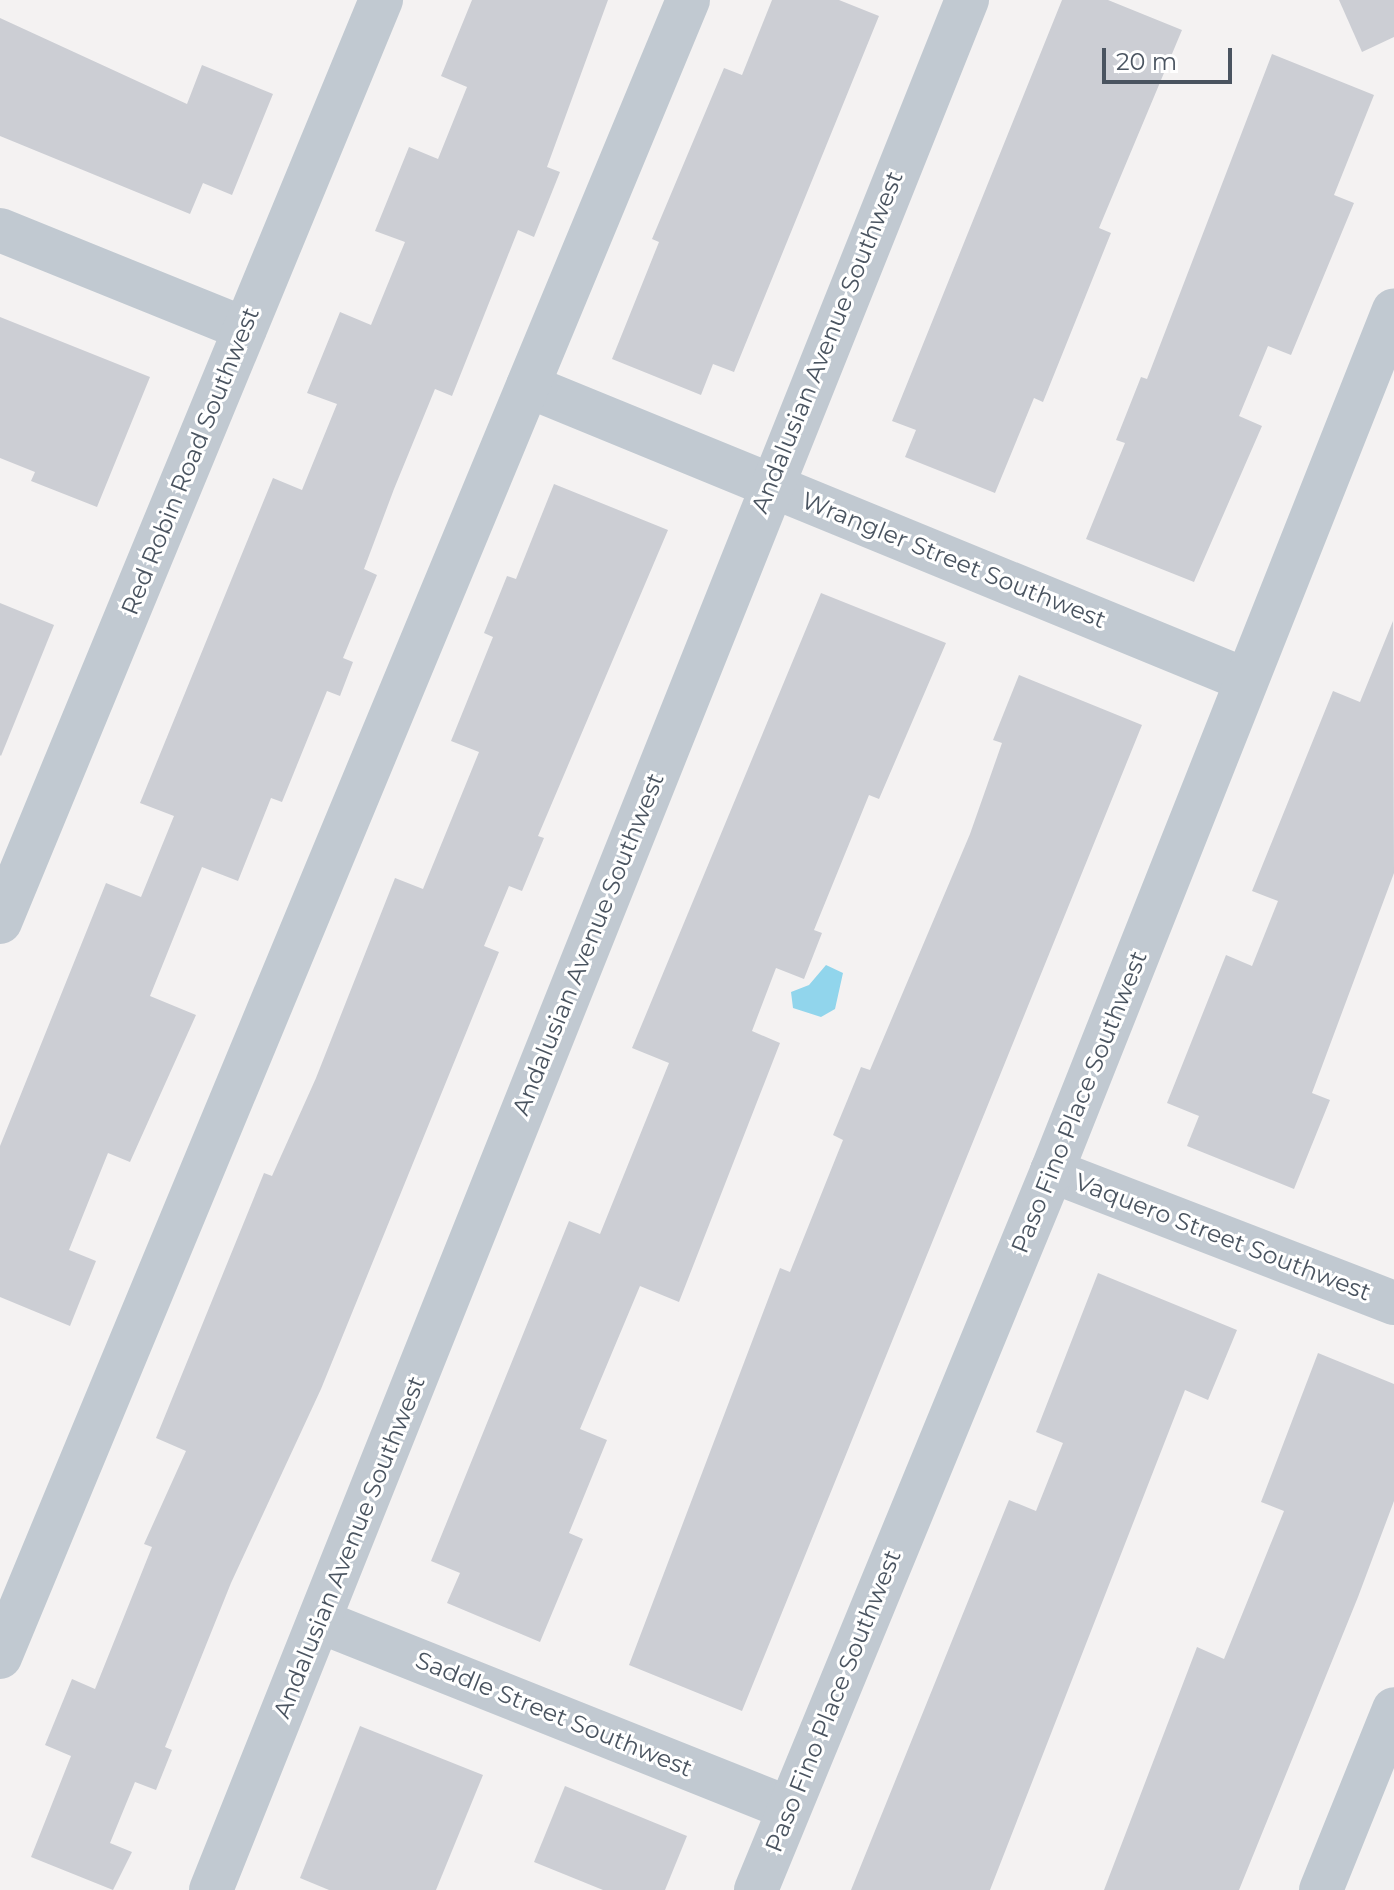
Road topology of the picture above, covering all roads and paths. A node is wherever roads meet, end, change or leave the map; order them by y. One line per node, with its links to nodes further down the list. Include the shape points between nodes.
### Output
1 (381, 0): 6 (street, Red Robin Road Southwest)
2 (688, 0): 7 (street)
3 (967, 0): 8 (street, Andalusian Avenue Southwest)
4 (0, 230): 6 (street)
5 (1394, 310): 9 (street, Paso Fino Place Southwest)
6 (245, 329): 10 (street, Red Robin Road Southwest)
7 (528, 386): 8 (street, Wrangler Street Southwest); 15 (street)
8 (769, 484): 9 (street, Wrangler Street Southwest); 14 (street, Andalusian Avenue Southwest)
9 (1246, 680): 12 (street, Paso Fino Place Southwest)
10 (14, 847): 11 (street, Red Robin Road Southwest)
11 (0, 922)
12 (1052, 1171): 13 (street, Vaquero Street Southwest); 17 (street, Paso Fino Place Southwest)
13 (1394, 1303)
14 (319, 1621): 17 (street, Saddle Street Southwest); 18 (street, Andalusian Avenue Southwest)
15 (0, 1657)
16 (1394, 1709): 20 (street)
17 (788, 1808): 19 (street, Paso Fino Place Southwest)
18 (211, 1890)
19 (756, 1890)
20 (1321, 1890)

